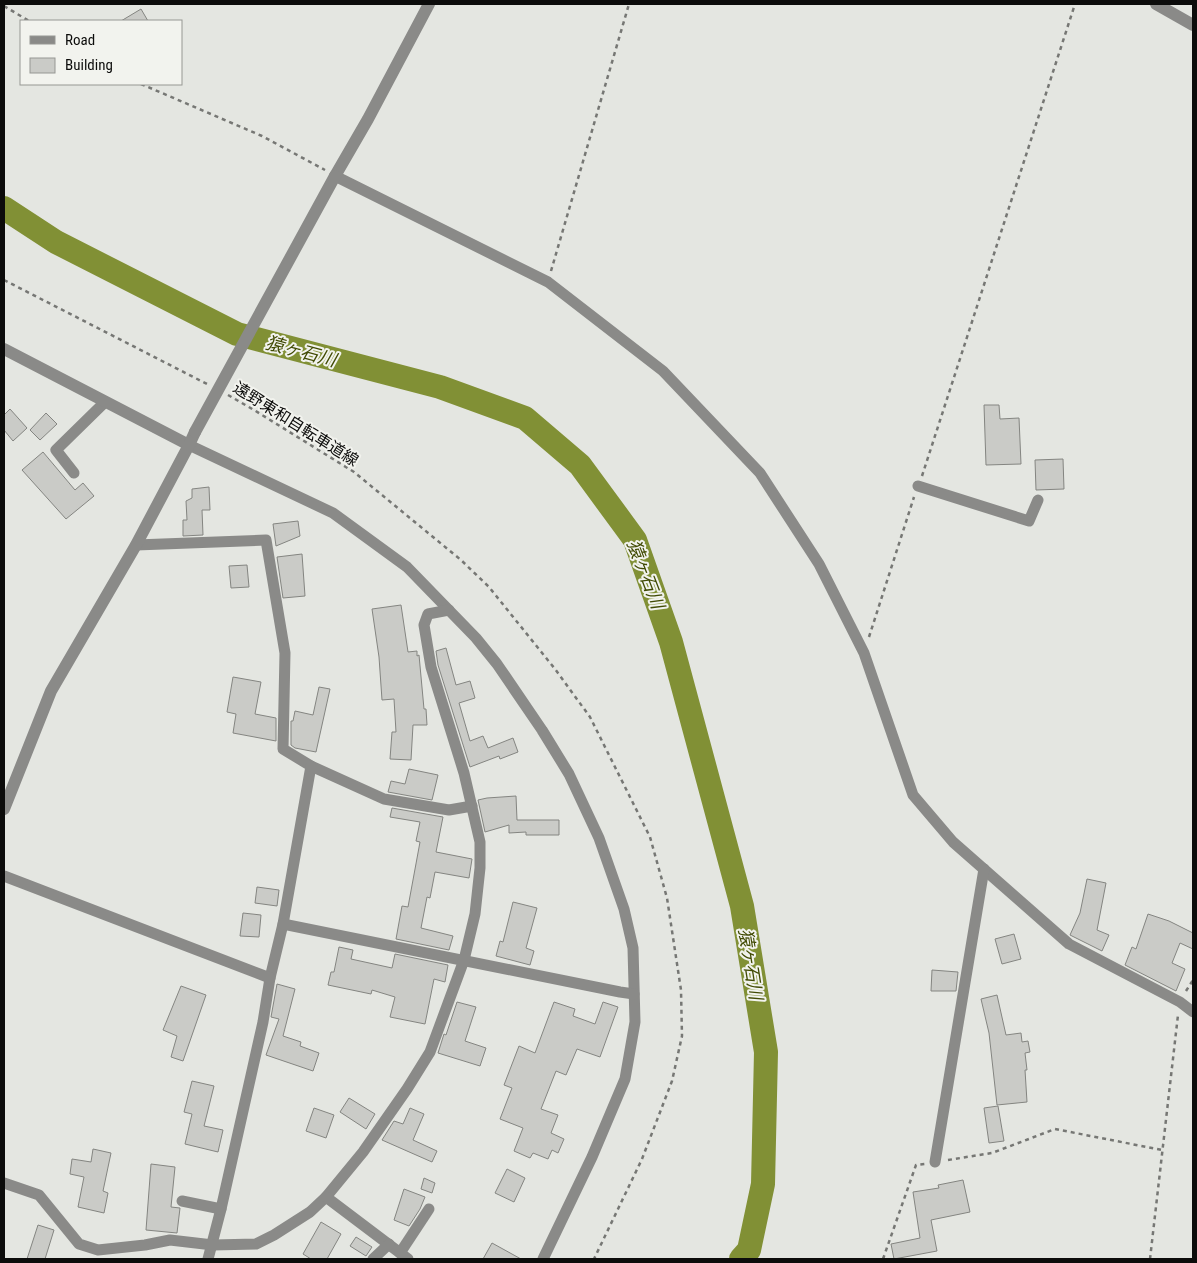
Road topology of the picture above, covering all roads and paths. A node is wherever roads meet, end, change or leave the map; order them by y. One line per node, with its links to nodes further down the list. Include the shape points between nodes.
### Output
1 (429, 4): 9 (street)
2 (629, 4): 11 (path)
3 (1075, 4): 18 (path)
4 (1156, 4): 7 (street)
5 (4, 6): 6 (path)
6 (27, 20)
7 (1193, 26)
8 (143, 85): 9 (path, via 262,136)
9 (335, 176): 11 (street); 16 (street, bridge)
10 (4, 280): 13 (path, 遠野東和自転車道線)
11 (548, 282): 23 (street, via 664,371 760,473 819,564)
12 (4, 349): 15 (street)
13 (213, 387)
14 (221, 392): 22 (path, 遠野東和自転車道線, via 354,472 461,560 489,587)
15 (105, 402): 16 (street); 17 (street, via 56,450)
16 (189, 445): 20 (street); 21 (street, via 333,512 407,567)
17 (74, 473)
18 (918, 486): 19 (street, via 1029,520); 23 (path)
19 (1038, 500)
20 (136, 545): 24 (street, via 266,540 284,653 283,749); 26 (street, via 52,691)
21 (449, 610): 25 (street, via 428,614 424,626 432,666); 32 (street, via 497,664 569,774 599,838 624,909 633,948)
22 (535, 643)
23 (864, 653): 27 (street, via 913,795 953,842)
24 (311, 766): 25 (street, via 384,799 449,810); 29 (street)
25 (472, 806): 30 (street, via 480,842 480,868 475,914)
26 (4, 809)
27 (984, 869): 33 (street, via 1070,944); 36 (street)
28 (4, 876): 31 (street)
29 (283, 924): 30 (street); 31 (street)
30 (464, 960): 32 (street); 38 (street, via 430,1052 363,1152)
31 (270, 978): 40 (street)
32 (634, 994): 47 (street, via 635,1022 625,1080)
33 (1180, 1002): 34 (street); 35 (path)
34 (1193, 1012)
35 (1162, 1150): 36 (path, via 1055,1129 992,1153); 49 (path)
36 (935, 1162): 48 (path, via 916,1165)
37 (4, 1183): 43 (street, via 39,1195 79,1244 98,1250 170,1240)
38 (326, 1197): 42 (street); 43 (street, via 310,1212 256,1244)
39 (182, 1201): 40 (street)
40 (221, 1209): 43 (street)
41 (429, 1209): 44 (street)
42 (389, 1244): 44 (street); 46 (street)
43 (213, 1245): 45 (street)
44 (404, 1256)
45 (208, 1259)
46 (373, 1259)
47 (543, 1259)
48 (883, 1259)
49 (1150, 1259)

